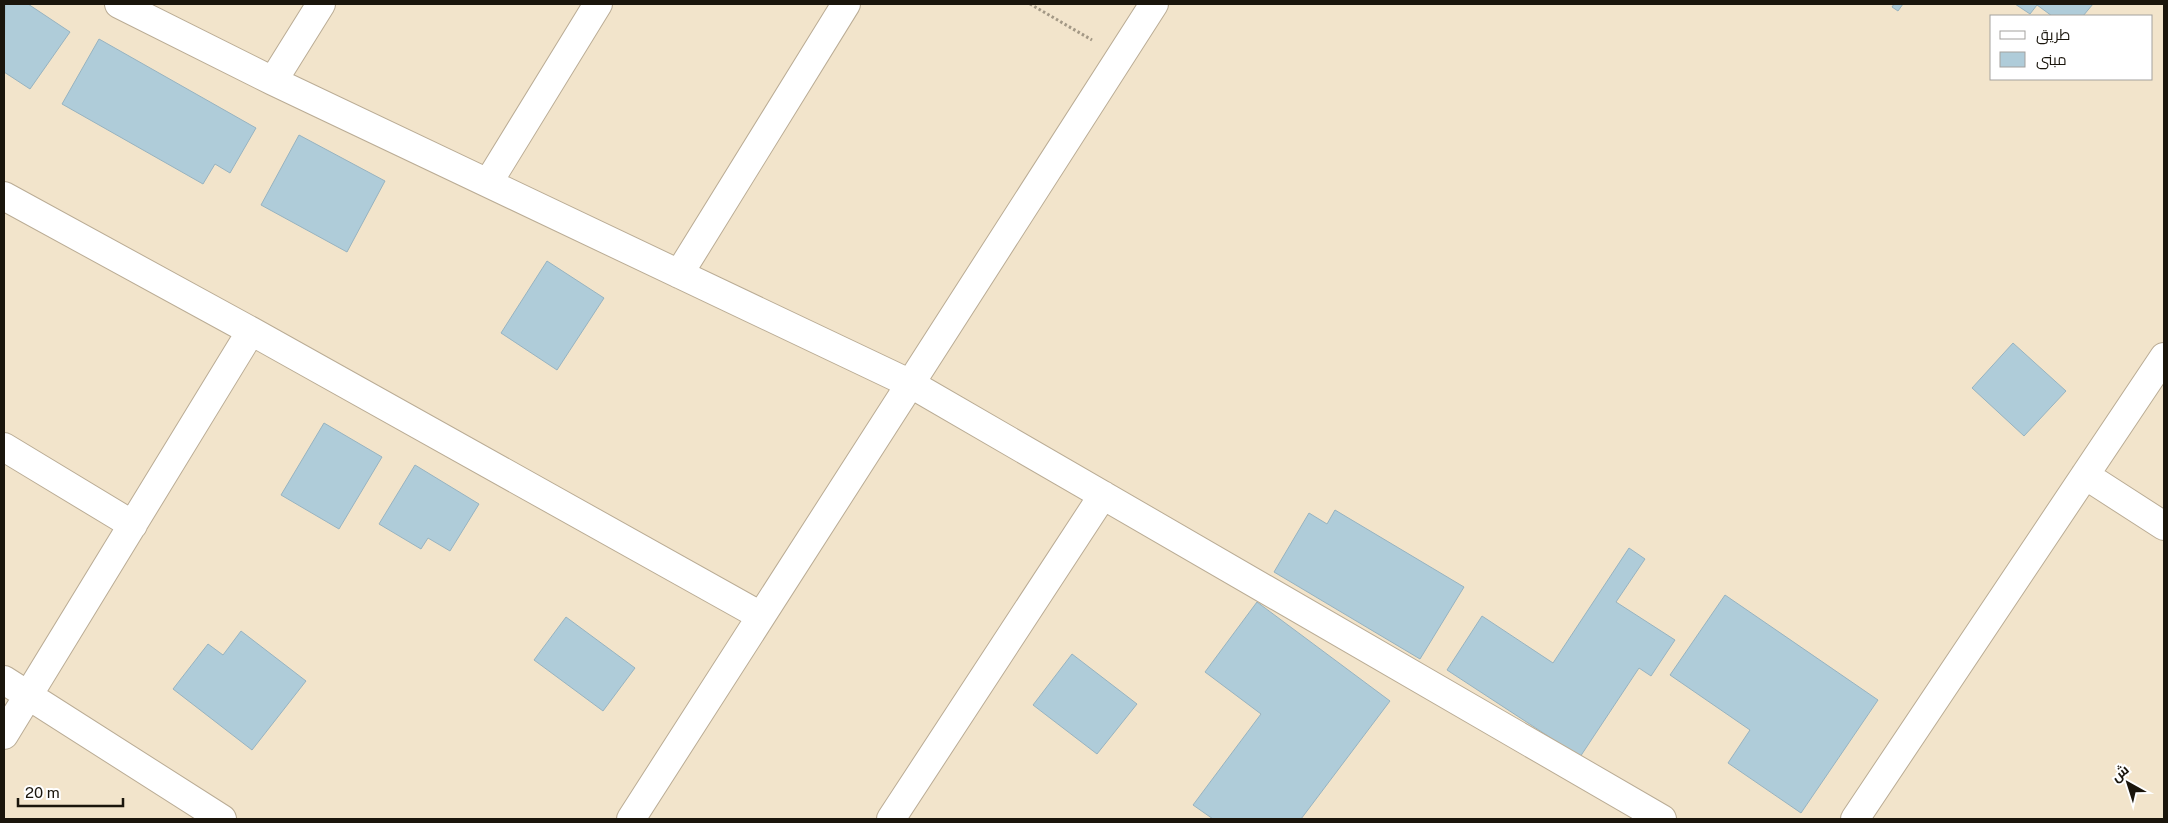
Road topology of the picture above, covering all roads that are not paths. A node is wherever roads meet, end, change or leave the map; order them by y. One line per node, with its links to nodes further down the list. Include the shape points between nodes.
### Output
1 (119, 4): 6 (street)
2 (321, 4): 6 (street)
3 (598, 4): 7 (street)
4 (846, 4): 9 (street)
5 (1154, 4): 12 (street)
6 (273, 81): 7 (street)
7 (488, 183): 9 (street)
8 (4, 196): 10 (street)
9 (679, 274): 12 (street)
10 (252, 331): 16 (street); 18 (street)
11 (2164, 357): 14 (street)
12 (911, 384): 15 (street); 18 (street)
13 (4, 447): 16 (street)
14 (2085, 474): 17 (street); 26 (street)
15 (1103, 495): 24 (street); 25 (street)
16 (133, 525): 20 (street)
17 (2164, 526)
18 (761, 616): 23 (street)
19 (4, 680): 20 (street)
20 (29, 696): 21 (street); 22 (street)
21 (4, 735)
22 (222, 819)
23 (631, 819)
24 (891, 819)
25 (1662, 819)
26 (1855, 819)

